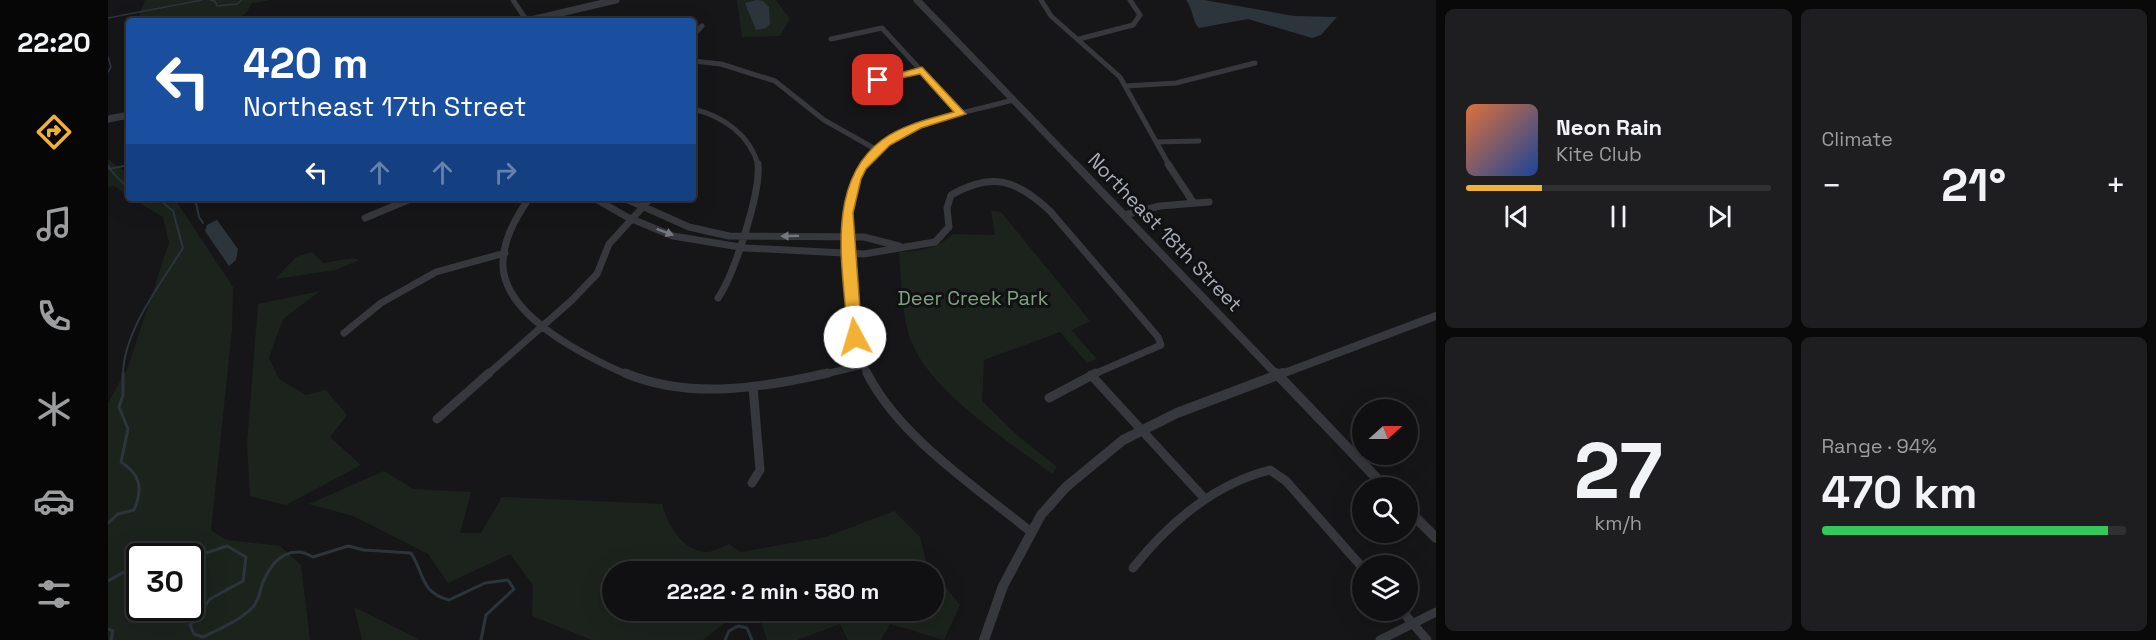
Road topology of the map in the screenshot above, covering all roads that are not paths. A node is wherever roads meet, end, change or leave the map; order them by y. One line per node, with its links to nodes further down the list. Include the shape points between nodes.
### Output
1 (513, 0): 6 (street)
2 (615, 0): 7 (street)
3 (917, 0): 17 (street, Northeast 18th Street)
4 (1041, 0): 11 (street, via 1051,16)
5 (1130, 0): 11 (street, via 1140,15 1133,25)
6 (524, 18)
7 (539, 18)
8 (702, 26): 9 (street)
9 (696, 32)
10 (831, 39): 14 (street, via 882,28)
11 (1079, 39): 16 (street)
12 (696, 61): 24 (street, via 775,81 824,120)
13 (1255, 63): 16 (street, via 1176,83)
14 (922, 70): 15 (street); 19 (street)
15 (878, 80)
16 (1126, 86): 23 (street)
17 (1013, 100): 19 (street); 33 (street, Northeast 18th Street)
18 (696, 110): 36 (street, via 728,123 758,157 757,191)
19 (961, 114): 24 (street, via 918,126)
20 (126, 116): 21 (street)
21 (108, 119)
22 (1199, 141): 23 (street)
23 (1156, 142): 30 (street)
24 (877, 150): 37 (street, via 861,167 850,194)
25 (407, 201): 34 (street)
26 (527, 201): 40 (street, via 509,228)
27 (600, 201): 35 (street)
28 (632, 201): 32 (street)
29 (649, 201): 32 (street)
30 (1192, 202): 31 (street); 33 (street)
31 (1209, 202)
32 (646, 206): 35 (street); 36 (street, via 689,227)
33 (1124, 215): 48 (street, Northeast 18th Street)
34 (365, 218)
35 (633, 219): 38 (street, one-way to 38, via 673,236); 44 (street, via 609,244 597,274)
36 (742, 236): 37 (street, one-way to 36); 38 (street)
37 (849, 238): 39 (street, via 864,237); 41 (street)
38 (740, 247): 41 (street); 42 (street, via 737,266)
39 (906, 247): 41 (street); 47 (street, via 934,242 945,234 951,195 959,189 989,180 1006,182 1034,196 1161,345)
40 (505, 253): 44 (street, via 505,279 514,297); 45 (street, via 436,272 381,303)
41 (849, 254): 46 (street, via 852,323)
42 (718, 298)
43 (1436, 316): 48 (street)
44 (543, 324): 49 (street, via 628,375 705,389); 51 (street)
45 (344, 333)
46 (863, 365): 49 (street); 57 (street, via 894,414)
47 (1091, 375): 50 (street); 52 (street)
48 (1272, 377): 52 (street); 53 (street, Northeast 18th Street)
49 (753, 387): 54 (street, via 760,470)
50 (1049, 398)
51 (437, 419)
52 (1142, 430): 55 (street); 57 (street, via 1123,440 1066,488)
53 (1375, 477)
54 (752, 483)
55 (1205, 500): 59 (street, via 1261,472 1275,472); 60 (street, via 1158,535)
56 (1418, 520): 58 (street)
57 (1031, 532): 63 (street, via 1003,586)
58 (1436, 538)
59 (1352, 556)
60 (1133, 568)
61 (1436, 612): 62 (street)
62 (1413, 623): 64 (street); 65 (street)
63 (984, 640)
64 (1380, 640)
65 (1427, 640)

